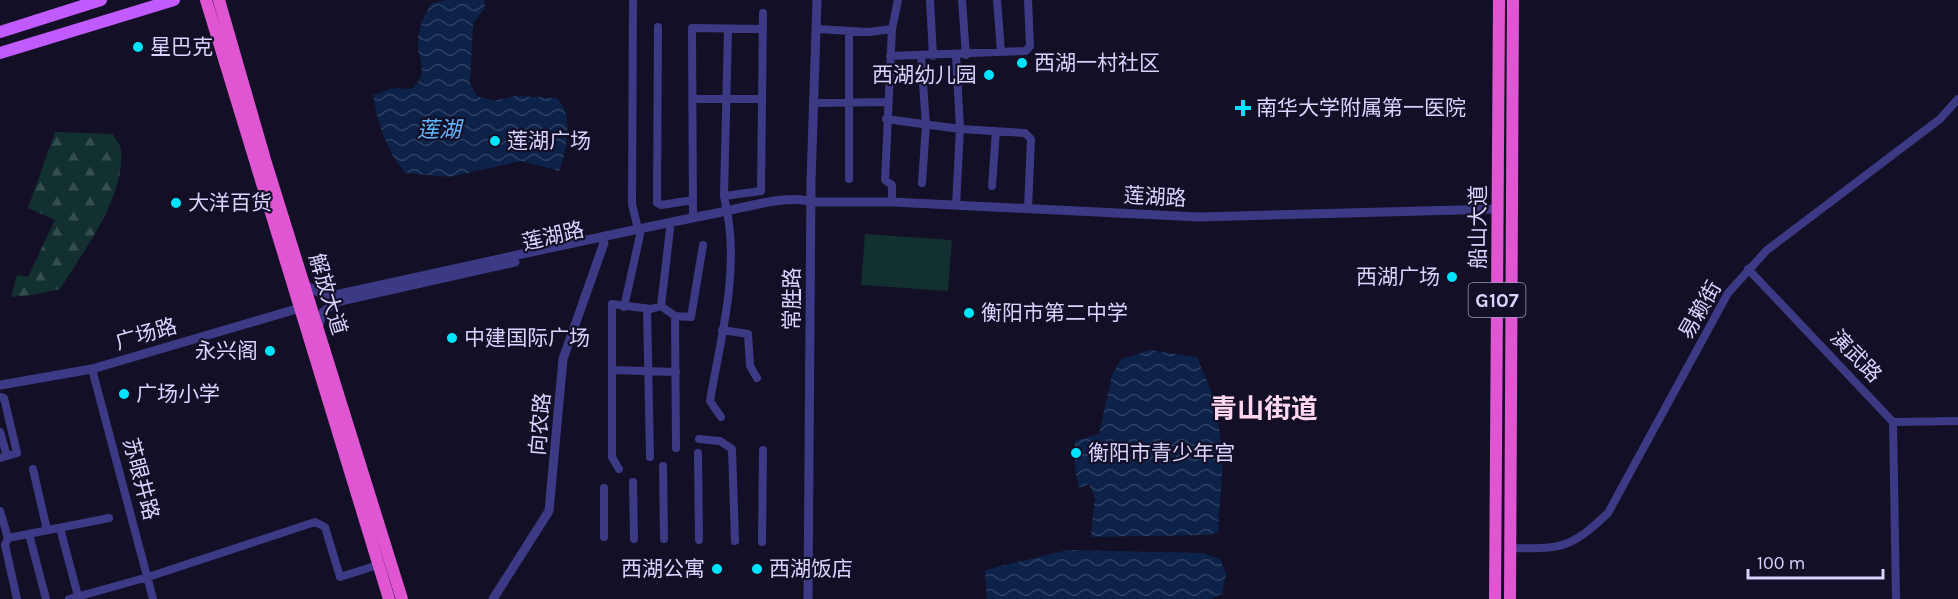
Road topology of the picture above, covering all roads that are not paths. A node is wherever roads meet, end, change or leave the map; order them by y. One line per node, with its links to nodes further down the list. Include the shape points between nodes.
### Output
1 (101, 0): 22 (main road)
2 (174, 0): 24 (main road)
3 (207, 0): 61 (highway, 解放大道)
4 (219, 0): 58 (highway, 解放大道)
5 (633, 0): 54 (street, via 632,204)
6 (812, 0): 47 (street, 常胜路)
7 (817, 0): 19 (street, 常胜路)
8 (898, 0): 20 (street)
9 (930, 0): 28 (street)
10 (962, 0): 25 (street)
11 (997, 0): 23 (street)
12 (1028, 0): 23 (street, via 1030,46 1026,51)
13 (1499, 0): 50 (highway, 船山大道 / G107)
14 (1513, 0): 100 (highway, 船山大道 / G107)
15 (763, 13): 18 (street)
16 (658, 27): 45 (street, via 657,203)
17 (728, 29): 18 (street); 30 (street, via 692,28); 31 (street)
18 (763, 29): 32 (street)
19 (816, 29): 21 (street); 35 (street, 常胜路)
20 (892, 29): 21 (street); 26 (street)
21 (849, 31): 36 (street)
22 (0, 32)
23 (1000, 52): 25 (street)
24 (0, 53)
25 (966, 55): 29 (street)
26 (890, 56): 27 (street); 34 (street)
27 (921, 56): 28 (street); 38 (street)
28 (933, 56): 29 (street)
29 (956, 56): 39 (street)
30 (692, 99): 31 (street); 45 (street)
31 (727, 99): 32 (street); 44 (street)
32 (762, 99): 44 (street, via 761,191)
33 (1958, 99): 57 (street, 易赖街, via 1940,119 1767,250)
34 (887, 102): 36 (street); 37 (street)
35 (814, 103): 36 (street); 47 (street, 常胜路)
36 (849, 103): 41 (street)
37 (886, 119): 38 (street); 46 (street, via 885,180 892,185)
38 (926, 125): 39 (street); 42 (street)
39 (960, 129): 40 (street); 48 (street)
40 (996, 131): 43 (street); 49 (street, via 1025,133 1031,139)
41 (849, 178)
42 (922, 183)
43 (992, 186)
44 (724, 196): 51 (street)
45 (693, 200): 52 (street)
46 (892, 202): 47 (street, 莲湖路); 48 (street, 莲湖路)
47 (807, 203): 51 (street, 莲湖路, via 777,202); 111 (street, 常胜路); 112 (street, 常胜路)
48 (956, 205): 49 (street, 莲湖路)
49 (1028, 208): 50 (street, 莲湖路, via 1199,217)
50 (1498, 209): 113 (highway, 船山大道 / G107)
51 (728, 214): 52 (street, 莲湖路); 53 (street, 莲湖路); 65 (street, via 730,279)
52 (693, 218): 54 (street, 莲湖路)
53 (670, 229): 54 (street, 莲湖路); 59 (street)
54 (639, 232): 55 (street, 莲湖路); 58 (street, 莲湖路, via 335,296); 60 (street)
55 (604, 243): 64 (street, 莲湖路, via 336,302 323,312); 110 (street, 向农路, via 563,359 549,511)
56 (703, 245): 63 (street, via 691,317)
57 (1748, 269): 75 (street, 演武路); 100 (street, 易赖街, via 1728,293 1608,513 1582,537 1553,549)
58 (304, 285): 64 (highway, 解放大道)
59 (661, 306): 62 (street); 63 (street)
60 (624, 307): 62 (street); 67 (street, via 612,304)
61 (300, 308): 66 (street, 广场路); 101 (highway, 解放大道)
62 (647, 309): 68 (street)
63 (675, 316): 69 (street)
64 (318, 328): 109 (highway, 解放大道)
65 (722, 330): 70 (street, via 748,334 750,366); 73 (street, via 710,401)
66 (92, 369): 71 (street, 广场路); 102 (street, 苏眼井路)
67 (613, 370): 68 (street); 85 (street, via 612,457)
68 (649, 371): 69 (street); 82 (street)
69 (676, 372): 78 (street)
70 (757, 378)
71 (0, 385)
72 (0, 397): 81 (street, via 4,398 17,453)
73 (721, 417)
74 (1958, 421): 75 (street)
75 (1893, 422): 115 (street)
76 (0, 432): 81 (street)
77 (699, 439): 98 (street, via 720,441 732,449)
78 (676, 448)
79 (763, 450): 99 (street)
80 (698, 453): 97 (street)
81 (4, 457)
82 (651, 458)
83 (663, 466): 96 (street)
84 (33, 469): 91 (street)
85 (619, 469)
86 (633, 482): 95 (street)
87 (604, 488): 93 (street)
88 (0, 511): 94 (street)
89 (109, 518): 90 (street)
90 (60, 528): 91 (street); 103 (street)
91 (47, 530): 92 (street)
92 (29, 534): 94 (street); 105 (street)
93 (604, 537)
94 (8, 538): 104 (street, via 6,545)
95 (634, 538)
96 (664, 539)
97 (699, 540)
98 (735, 541)
99 (762, 542)
100 (1510, 548): 114 (highway, 船山大道 / G107)
101 (378, 565): 102 (street, via 340,577 325,527 315,522); 108 (highway, 解放大道)
102 (148, 577): 103 (street); 107 (street, 苏眼井路)
103 (78, 596): 106 (street)
104 (17, 599)
105 (46, 599)
106 (69, 599)
107 (153, 599)
108 (390, 599)
109 (402, 599)
110 (493, 599)
111 (803, 599)
112 (808, 599)
113 (1495, 599)
114 (1510, 599)
115 (1896, 599)

